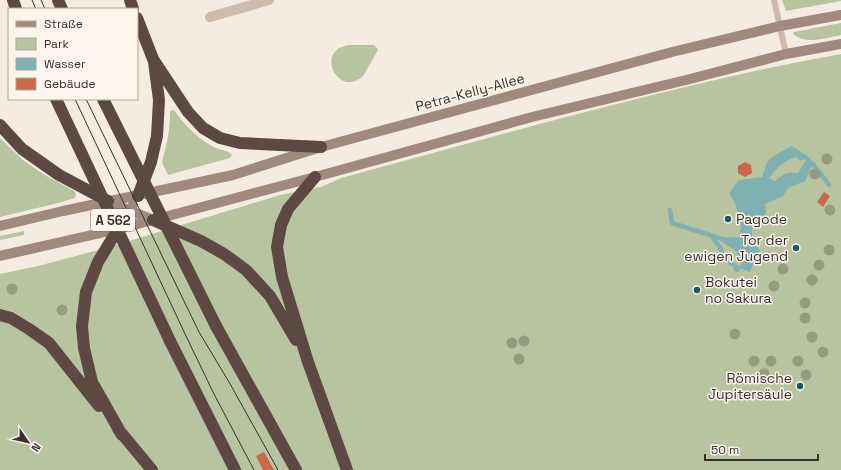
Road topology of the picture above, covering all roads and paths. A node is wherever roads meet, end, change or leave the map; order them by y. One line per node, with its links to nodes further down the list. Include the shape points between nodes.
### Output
1 (269, 0): 4 (street)
2 (774, 0): 6 (lane)
3 (841, 15): 6 (main road, Petra-Kelly-Allee)
4 (210, 18)
5 (138, 21): 9 (highway)
6 (780, 26): 8 (lane); 13 (main road, Petra-Kelly-Allee, via 672,52)
7 (841, 44): 8 (main road)
8 (786, 54): 14 (main road, via 532,117)
9 (153, 59): 13 (highway, via 188,112 203,128 220,138 240,143); 15 (highway, via 159,100 157,136 151,162)
10 (56, 100): 26 (highway, A 562, bridge, via 170,341)
11 (103, 100): 27 (highway, A 562, bridge, via 216,326)
12 (0, 125): 16 (highway, via 22,149 59,175)
13 (321, 146): 15 (main road, Petra-Kelly-Allee, via 233,175)
14 (315, 177): 18 (main road); 23 (highway, via 288,209 281,225 277,247 282,277)
15 (138, 196): 16 (main road, Petra-Kelly-Allee); 17 (main road)
16 (109, 202): 17 (main road); 19 (main road, Petra-Kelly-Allee)
17 (129, 210): 18 (main road); 20 (main road)
18 (152, 220): 20 (main road); 23 (highway, via 201,241 246,270 270,296)
19 (0, 226)
20 (118, 229): 21 (main road); 24 (highway, via 98,262 86,292 82,326 92,382)
21 (0, 256)
22 (0, 315): 24 (highway, via 11,318 48,343)
23 (308, 362): 28 (highway)
24 (122, 435): 25 (highway)
25 (152, 470)
26 (235, 470)
27 (296, 470)
28 (347, 470)

